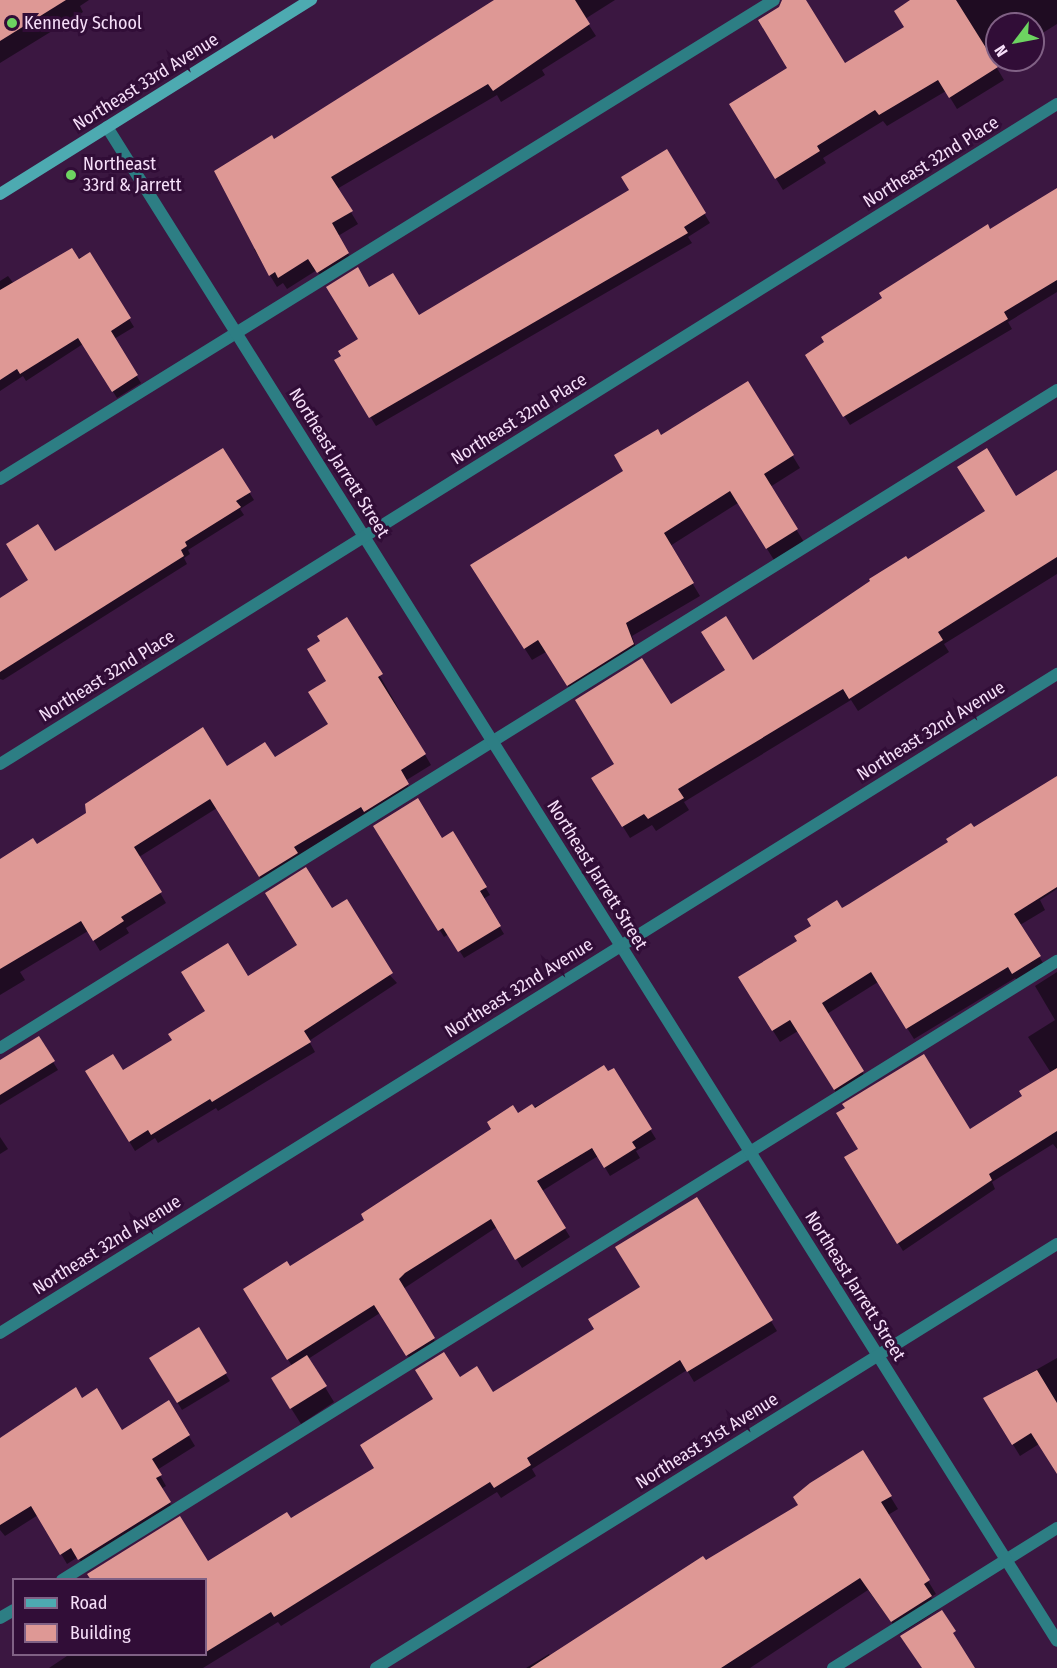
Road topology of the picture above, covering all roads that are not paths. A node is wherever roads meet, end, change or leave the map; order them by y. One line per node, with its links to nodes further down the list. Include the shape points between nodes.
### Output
1 (311, 0): 4 (main road, Northeast 33rd Avenue)
2 (774, 0): 6 (street)
3 (1057, 104): 9 (street, Northeast 32nd Place)
4 (107, 127): 5 (main road, Northeast 33rd Avenue); 6 (street, Northeast Jarrett Street)
5 (0, 194)
6 (236, 333): 8 (street); 9 (street, Northeast Jarrett Street)
7 (1057, 390): 11 (street)
8 (0, 479)
9 (364, 537): 11 (street, Northeast Jarrett Street); 12 (street, Northeast 32nd Place)
10 (1057, 674): 13 (street, Northeast 32nd Avenue)
11 (494, 744): 13 (street, Northeast Jarrett Street); 15 (street)
12 (0, 764)
13 (621, 946): 16 (street, Northeast Jarrett Street); 18 (street, Northeast 32nd Avenue)
14 (1057, 961): 16 (street)
15 (0, 1048)
16 (750, 1153): 19 (street, Northeast Jarrett Street); 22 (street)
17 (1057, 1244): 19 (street, Northeast 31st Avenue)
18 (0, 1333)
19 (878, 1356): 21 (street, Northeast Jarrett Street); 24 (street, Northeast 31st Avenue)
20 (1057, 1528): 21 (street)
21 (1006, 1560): 23 (street, Northeast Jarrett Street); 25 (street)
22 (65, 1578)
23 (1057, 1641)
24 (376, 1668)
25 (833, 1668)

